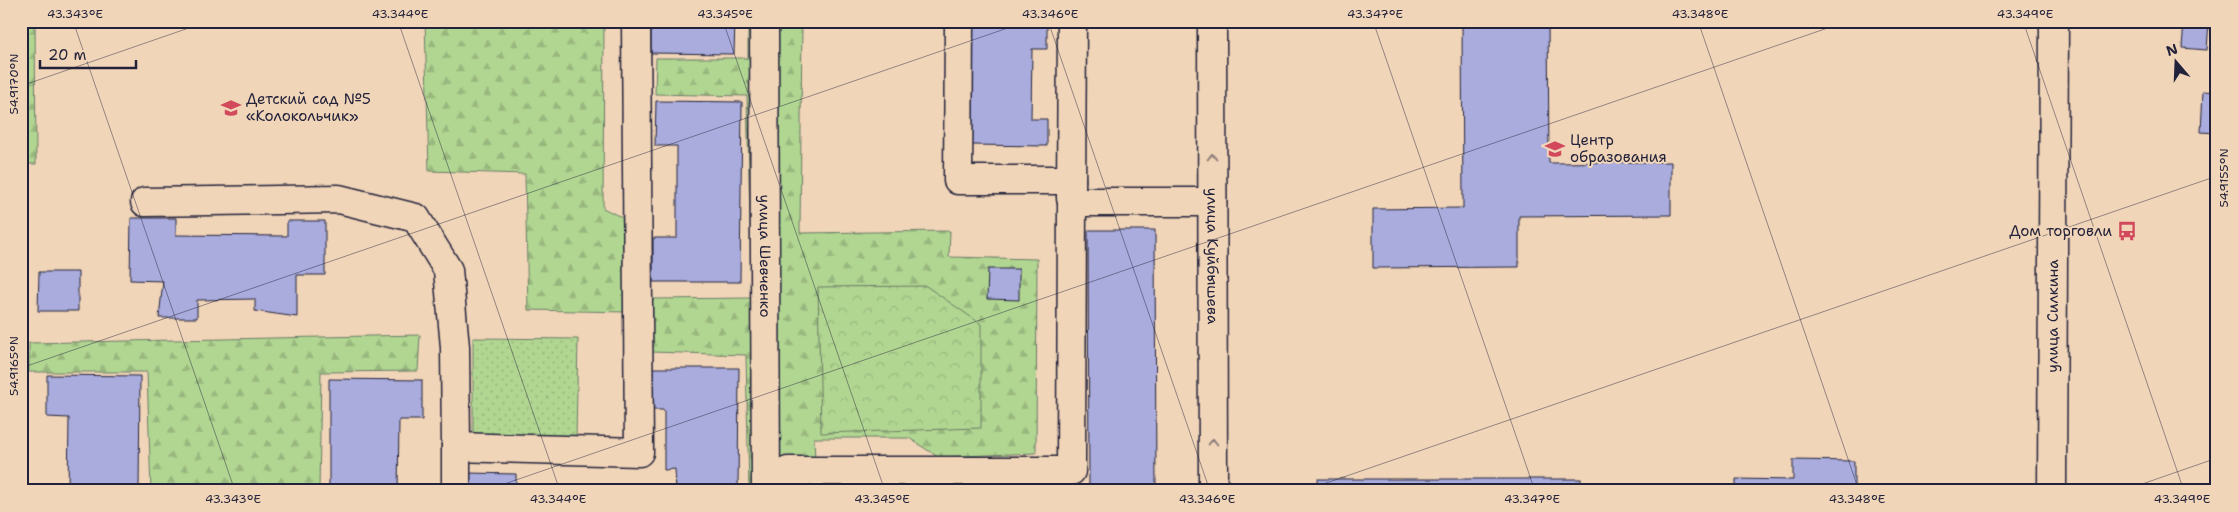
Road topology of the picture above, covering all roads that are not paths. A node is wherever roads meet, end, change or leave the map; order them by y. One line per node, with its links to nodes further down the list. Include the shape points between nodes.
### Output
1 (636, 21): 10 (street, via 639,452)
2 (764, 21): 12 (street, улица Шевченко)
3 (960, 21): 7 (street, via 958,180)
4 (1072, 21): 7 (street)
5 (1212, 21): 9 (street, улица Куйбышева, one-way to 5)
6 (2054, 21): 15 (street, улица Силкина)
7 (1071, 191): 9 (street); 13 (street, via 1071,472 788,471)
8 (145, 202): 10 (street, via 339,200 416,218 448,270 455,347)
9 (1212, 202): 14 (street, улица Куйбышева, one-way to 9)
10 (456, 448): 11 (street)
11 (456, 491)
12 (766, 491)
13 (788, 491)
14 (1213, 491)
15 (2052, 491)

